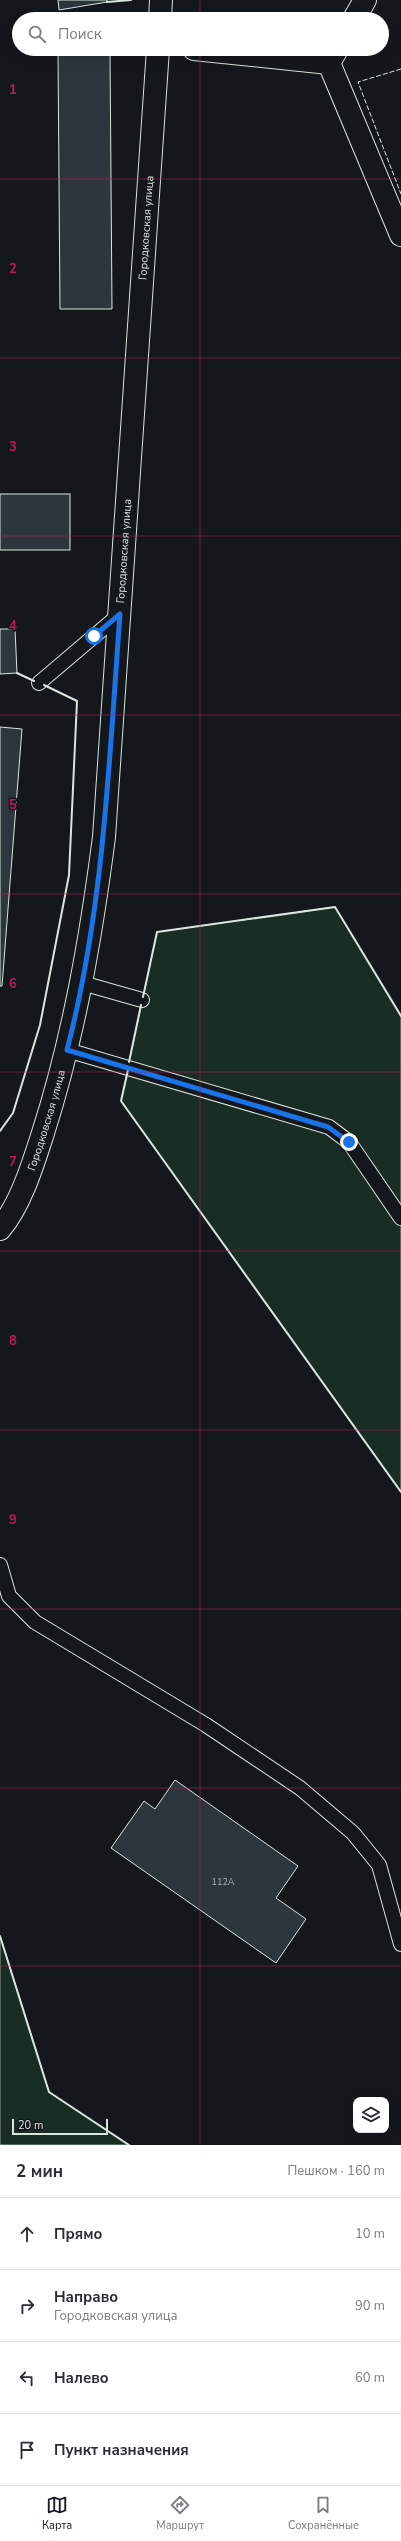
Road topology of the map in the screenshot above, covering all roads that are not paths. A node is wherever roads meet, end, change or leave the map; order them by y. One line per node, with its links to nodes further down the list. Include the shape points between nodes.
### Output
1 (161, 0): 3 (main road)
2 (365, 0): 4 (main road)
3 (160, 12)
4 (358, 12)
5 (158, 56): 8 (main road, Городковская улица)
6 (333, 56): 7 (main road)
7 (401, 235)
8 (120, 614): 9 (lane); 10 (main road, Городковская улица, via 104,837 94,918)
9 (39, 683)
10 (82, 983): 11 (lane); 12 (main road, Городковская улица)
11 (142, 1000)
12 (67, 1050): 13 (lane, via 328,1127 349,1142); 14 (main road, Городковская улица, via 31,1170)
13 (401, 1218)
14 (0, 1229)
15 (0, 1565): 16 (lane, via 9,1596 36,1622 206,1725 300,1788 353,1833 379,1865)
16 (401, 1944)

